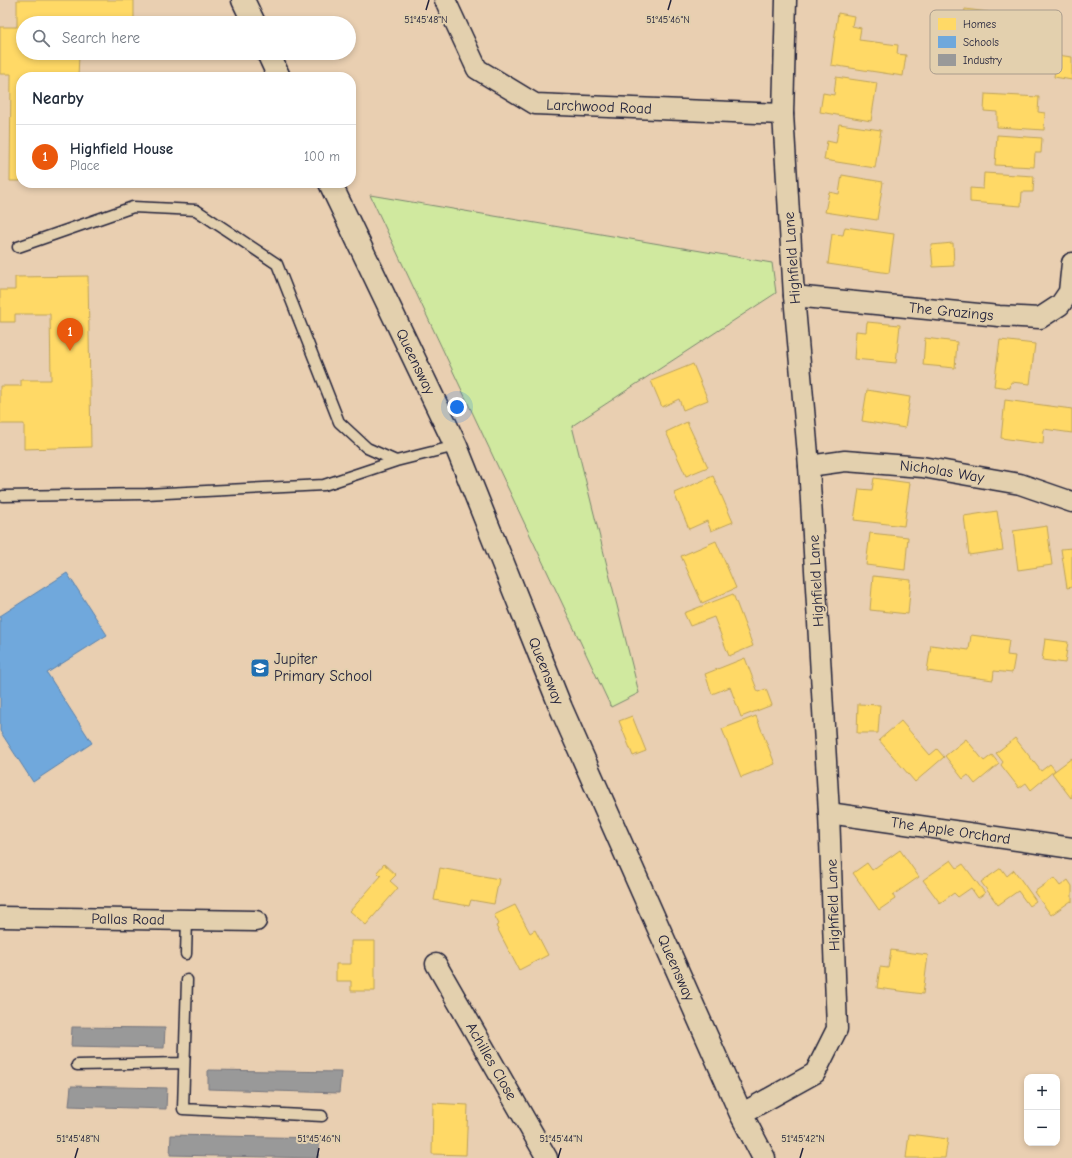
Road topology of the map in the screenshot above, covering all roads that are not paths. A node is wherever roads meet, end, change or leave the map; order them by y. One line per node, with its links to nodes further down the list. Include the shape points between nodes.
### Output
1 (243, 0): 4 (main road)
2 (445, 0): 7 (street, Larchwood Road, via 477,69 535,104)
3 (786, 0): 7 (street, Highfield Lane)
4 (251, 16)
5 (271, 60): 6 (main road)
6 (277, 72)
7 (783, 114): 11 (street, Highfield Lane)
8 (332, 188): 12 (main road, Queensway)
9 (18, 247): 13 (lane, via 133,207 196,210 277,264 339,422 367,448)
10 (1072, 263): 11 (street, The Grazings, via 1069,292 1060,305 1040,318)
11 (794, 296): 14 (street, Highfield Lane)
12 (456, 446): 13 (lane); 27 (main road, Queensway, via 561,708)
13 (396, 461): 15 (lane, via 324,485 146,494)
14 (809, 466): 16 (street, Nicholas Way, via 845,461 922,467 1020,484); 17 (street, Highfield Lane)
15 (3, 496)
16 (1072, 502)
17 (829, 813): 18 (street, The Apple Orchard); 27 (street, Highfield Lane, via 837,1029 815,1072)
18 (1072, 848)
19 (0, 917): 20 (street, Pallas Road)
20 (187, 920): 21 (street, Pallas Road); 22 (lane)
21 (256, 921)
22 (186, 954)
23 (436, 964): 29 (street, Achilles Close)
24 (187, 980): 25 (lane)
25 (184, 1063): 26 (lane); 28 (lane, via 183,1109)
26 (77, 1065)
27 (741, 1114): 30 (main road, Queensway)
28 (322, 1116)
29 (547, 1158)
30 (764, 1158)

